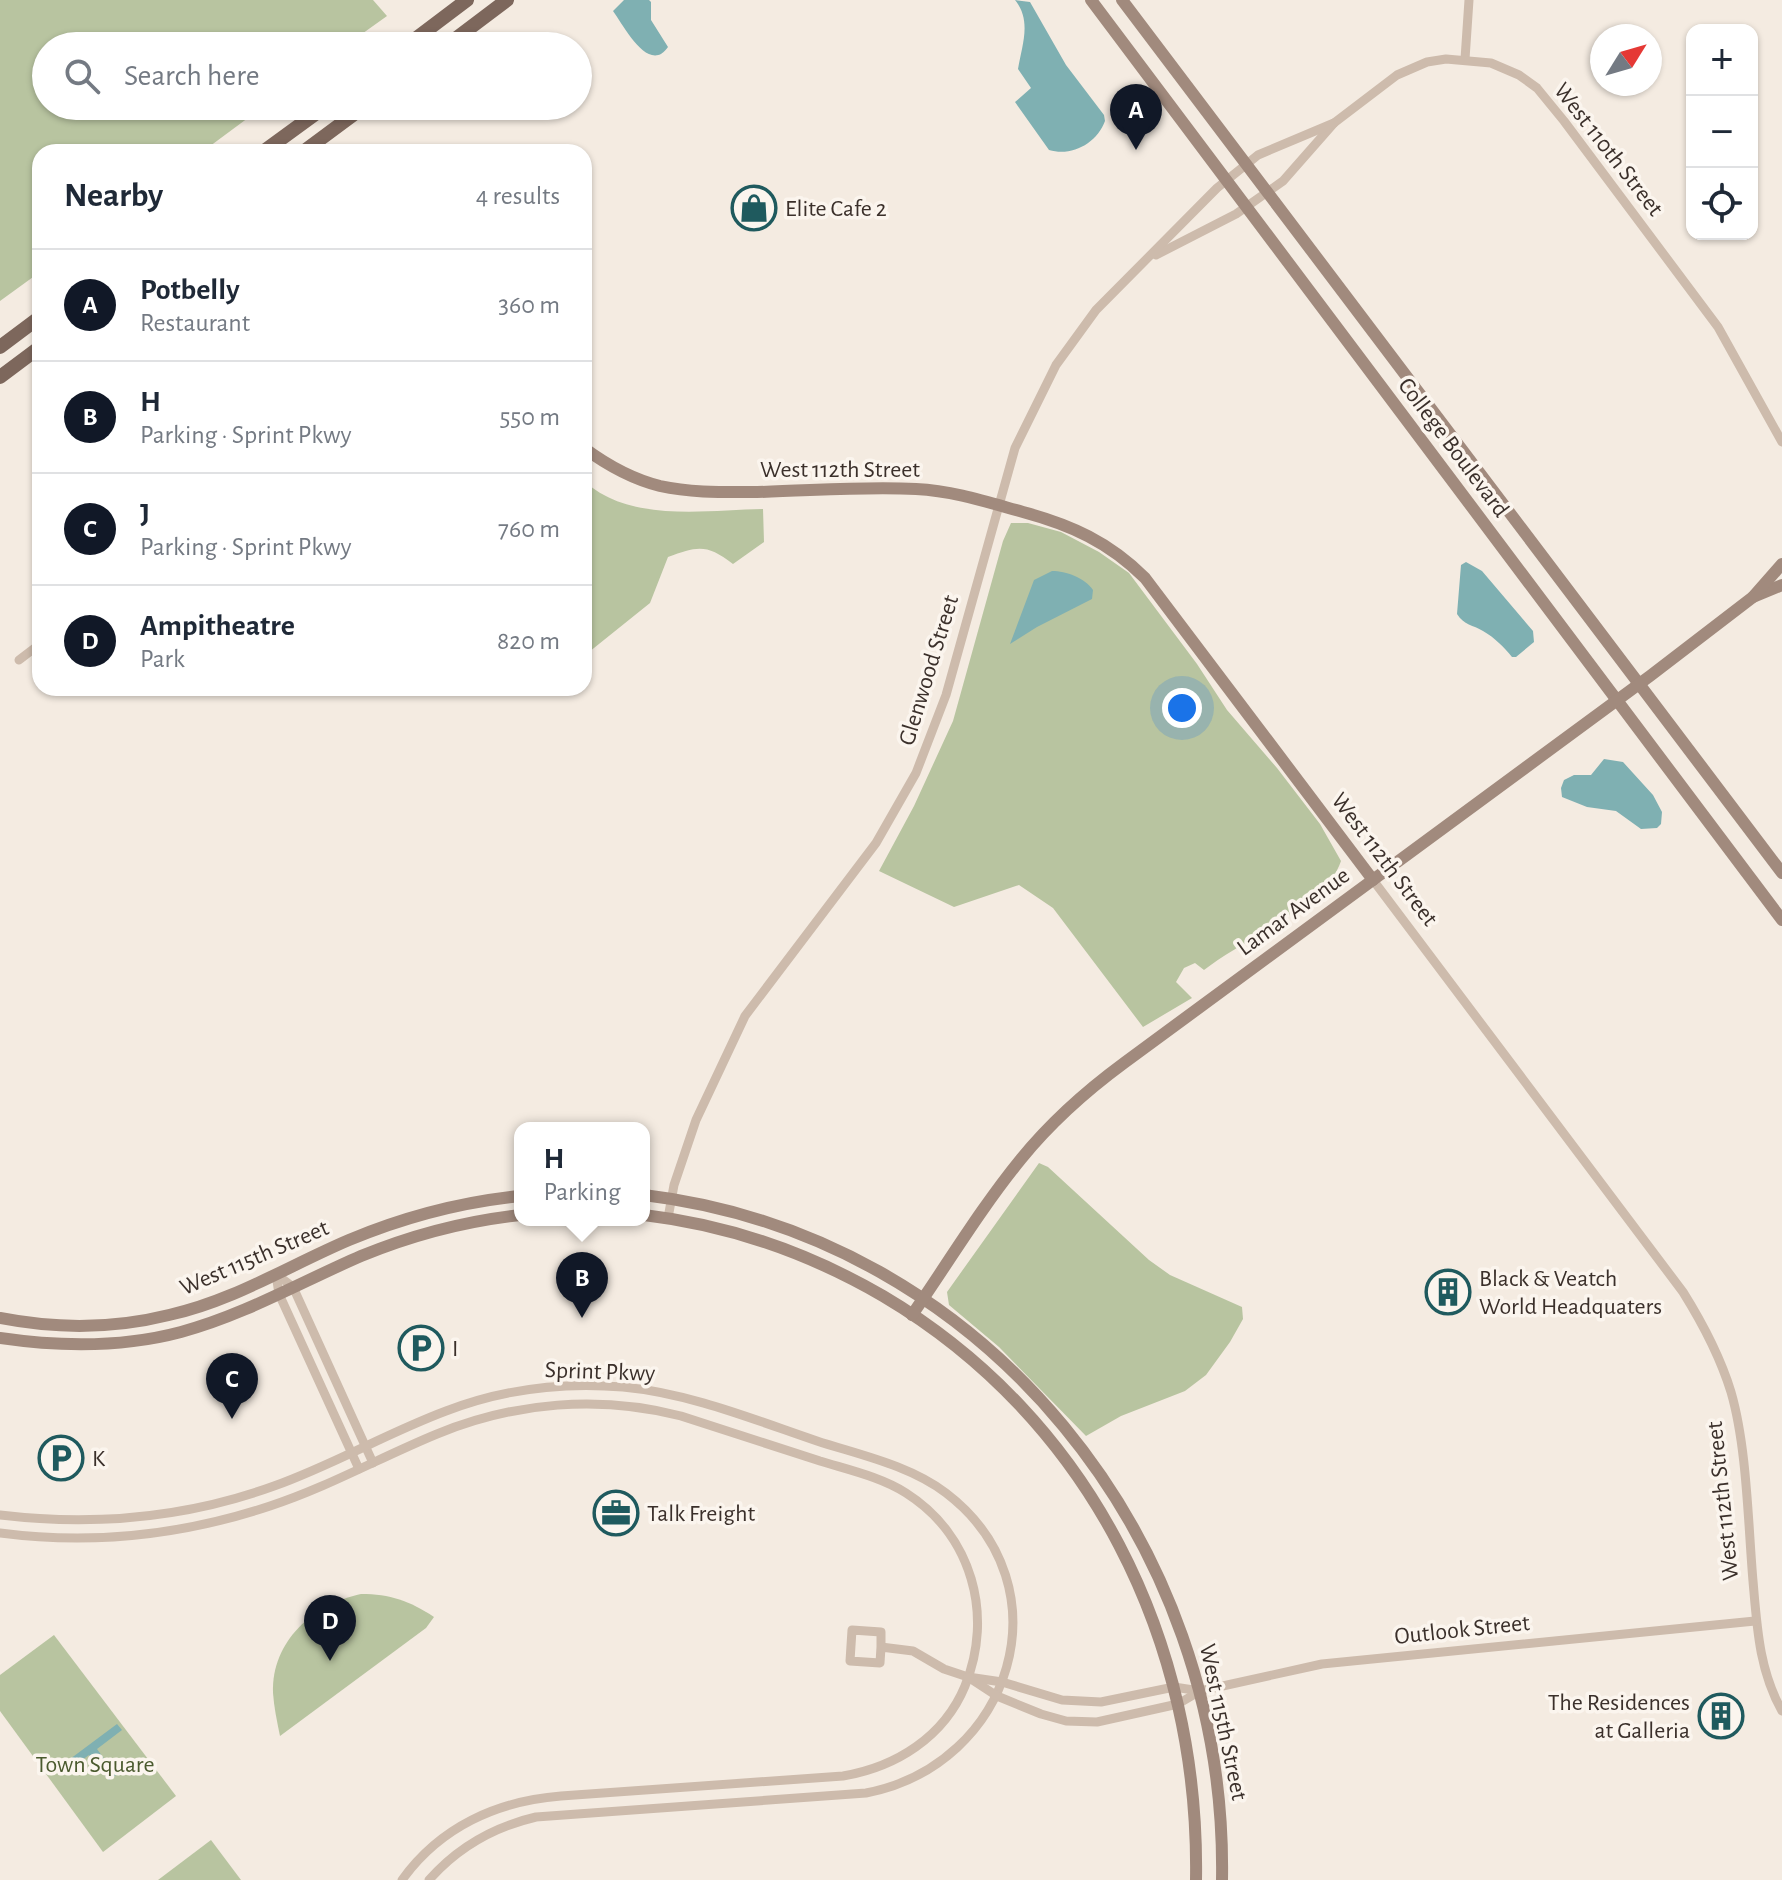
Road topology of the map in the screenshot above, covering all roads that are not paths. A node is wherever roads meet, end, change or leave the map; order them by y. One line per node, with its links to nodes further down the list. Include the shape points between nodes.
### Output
1 (467, 0): 6 (main road)
2 (507, 0): 7 (main road)
3 (1091, 0): 15 (street, College Boulevard)
4 (1122, 0): 14 (street, College Boulevard)
5 (1469, 0): 8 (street)
6 (425, 32)
7 (465, 32)
8 (1465, 59): 11 (street, Glenwood Street, via 1407,69); 23 (street, West 110th Street, via 1501,66 1547,98 1709,314)
9 (307, 120): 12 (main road)
10 (346, 120): 13 (main road)
11 (1334, 123): 14 (street, Glenwood Street); 16 (street, Glenwood Street)
12 (274, 144)
13 (314, 144)
14 (1246, 165): 15 (street, Glenwood Street); 16 (street, College Boulevard)
15 (1227, 181): 17 (street, College Boulevard); 18 (street, Glenwood Street)
16 (1267, 193): 17 (street, Glenwood Street); 32 (street, College Boulevard)
17 (1246, 207): 18 (street, Glenwood Street); 33 (street, College Boulevard)
18 (1150, 259): 26 (street, Glenwood Street, via 1096,310 1056,365 1025,422)
19 (32, 323): 20 (main road)
20 (0, 347)
21 (32, 353): 22 (main road)
22 (0, 377)
23 (1780, 432): 24 (street, West 110th Street)
24 (1782, 442)
25 (592, 453): 26 (street, West 112th Street, via 626,474 686,490 915,489 958,493)
26 (998, 505): 35 (street, West 112th Street, via 1089,534 1132,565); 39 (street, Glenwood Street, via 946,695 916,773 876,843 745,1016 683,1152)
27 (1782, 564): 29 (street, Lamar Avenue)
28 (1782, 585): 29 (street, Lamar Avenue)
29 (1753, 597): 32 (street, Lamar Avenue)
30 (32, 650): 31 (street)
31 (19, 660)
32 (1640, 684): 33 (street, Lamar Avenue); 34 (street, College Boulevard)
33 (1617, 701): 35 (street, Lamar Avenue); 36 (street, College Boulevard)
34 (1782, 873)
35 (1373, 880): 46 (street, Lamar Avenue, via 1079,1098 1021,1158); 56 (street, West 112th Street, via 1683,1292 1711,1339 1738,1426)
36 (1782, 920)
37 (650, 1196): 39 (street, West 115th Street)
38 (514, 1197): 43 (street, West 115th Street, via 406,1219)
39 (671, 1199): 42 (street, Glenwood Street); 46 (street, West 115th Street, via 797,1233)
40 (514, 1216): 44 (street, West 115th Street, via 423,1234)
41 (650, 1216): 42 (street, West 115th Street)
42 (668, 1218): 47 (street, West 115th Street, via 735,1232 792,1252)
43 (276, 1274): 44 (street); 45 (street); 48 (street, West 115th Street, via 204,1305 135,1322 72,1327)
44 (293, 1287): 45 (street, West 115th Street); 50 (street)
45 (279, 1294): 49 (street, West 115th Street, via 181,1332 128,1342 65,1346); 51 (street)
46 (923, 1299): 47 (street, Lamar Avenue); 61 (street, West 115th Street, via 1023,1381 1105,1479 1161,1580)
47 (912, 1315): 60 (street, West 115th Street, via 998,1383 1074,1469 1132,1570)
48 (0, 1318)
49 (0, 1338)
50 (365, 1446): 51 (street, Sprint Pkwy); 52 (street); 59 (street, Sprint Pkwy, via 484,1398 541,1388 602,1386 686,1399 907,1470 958,1503 994,1552 1012,1620)
51 (352, 1452): 53 (street); 54 (street, Sprint Pkwy, via 273,1487 193,1509 91,1521)
52 (373, 1463): 53 (street, Sprint Pkwy); 58 (street, Sprint Pkwy, via 488,1416 541,1406 598,1404 681,1416 879,1480 932,1513 962,1554 978,1615)
53 (359, 1469): 55 (street, Sprint Pkwy, via 271,1506 182,1529 94,1539)
54 (0, 1515)
55 (0, 1533)
56 (1755, 1621): 61 (street, Outlook Street, via 1336,1662); 64 (street, West 112th Street, via 1769,1685)
57 (881, 1647): 57 (street, via 880,1663 850,1661 852,1630 881,1632); 58 (street, via 913,1651)
58 (968, 1677): 59 (street); 62 (street); 65 (street, Sprint Pkwy, via 935,1731 911,1751 873,1769 843,1776 517,1802 456,1828)
59 (1002, 1682): 60 (street, via 1079,1702); 62 (street, Sprint Pkwy)
60 (1174, 1687): 61 (street); 63 (street, West 115th Street)
61 (1200, 1691): 63 (street, Outlook Street); 68 (street, West 115th Street, via 1221,1813)
62 (997, 1696): 63 (street, via 1041,1714 1082,1722); 66 (street, Sprint Pkwy, via 954,1753 898,1786 857,1794 536,1817 480,1837)
63 (1178, 1704): 67 (street, West 115th Street, via 1190,1759)
64 (1782, 1711)
65 (402, 1880)
66 (429, 1880)
67 (1196, 1880)
68 (1222, 1880)

